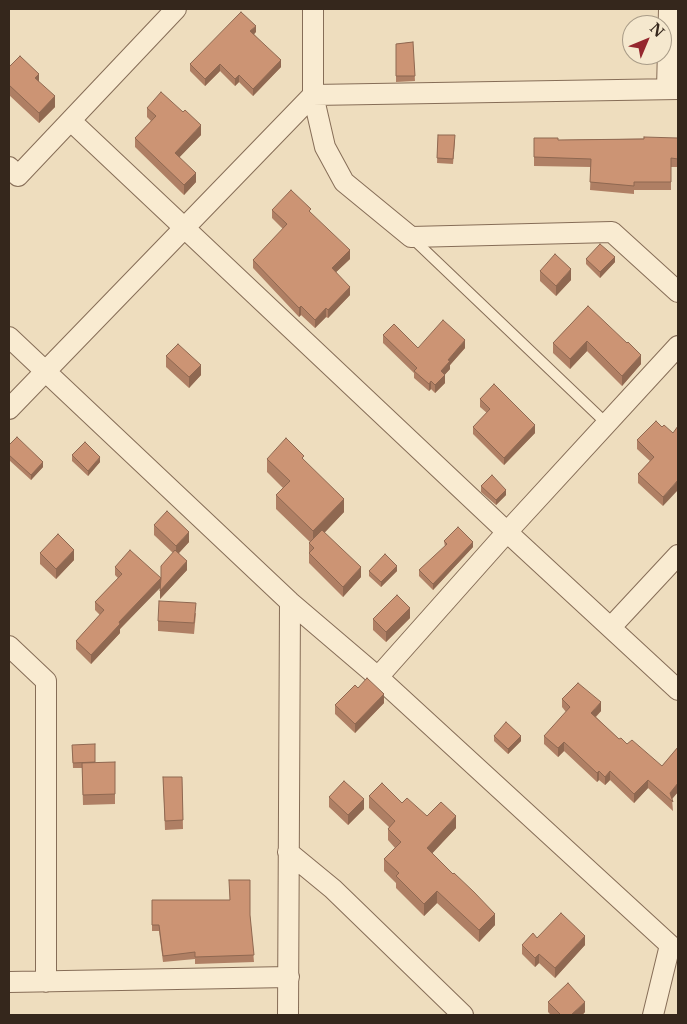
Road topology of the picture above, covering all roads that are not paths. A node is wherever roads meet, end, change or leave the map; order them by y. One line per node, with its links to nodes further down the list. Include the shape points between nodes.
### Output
1 (176, 9): 6 (street)
2 (314, 9): 5 (street)
3 (669, 9): 4 (street)
4 (673, 89): 5 (street)
5 (313, 95): 8 (street); 9 (street, via 325,147 344,182)
6 (71, 120): 7 (street, via 18,176); 8 (street)
7 (9, 167)
8 (185, 227): 13 (street); 16 (street)
9 (411, 237): 10 (street, via 612,232); 15 (lane)
10 (678, 292)
11 (9, 337): 13 (street)
12 (678, 346): 15 (street)
13 (45, 371): 14 (street); 18 (street)
14 (9, 409)
15 (606, 423): 16 (street)
16 (507, 532): 19 (street); 21 (street)
17 (678, 555): 19 (street)
18 (290, 602): 21 (street); 23 (street)
19 (611, 627): 22 (street)
20 (9, 646): 26 (street, via 46,681)
21 (378, 677): 29 (street, via 670,945)
22 (678, 690)
23 (288, 852): 24 (street); 28 (street, via 333,889)
24 (289, 978): 26 (street); 27 (street)
25 (9, 982): 26 (street)
26 (46, 982)
27 (288, 1015)
28 (463, 1015)
29 (653, 1015)

